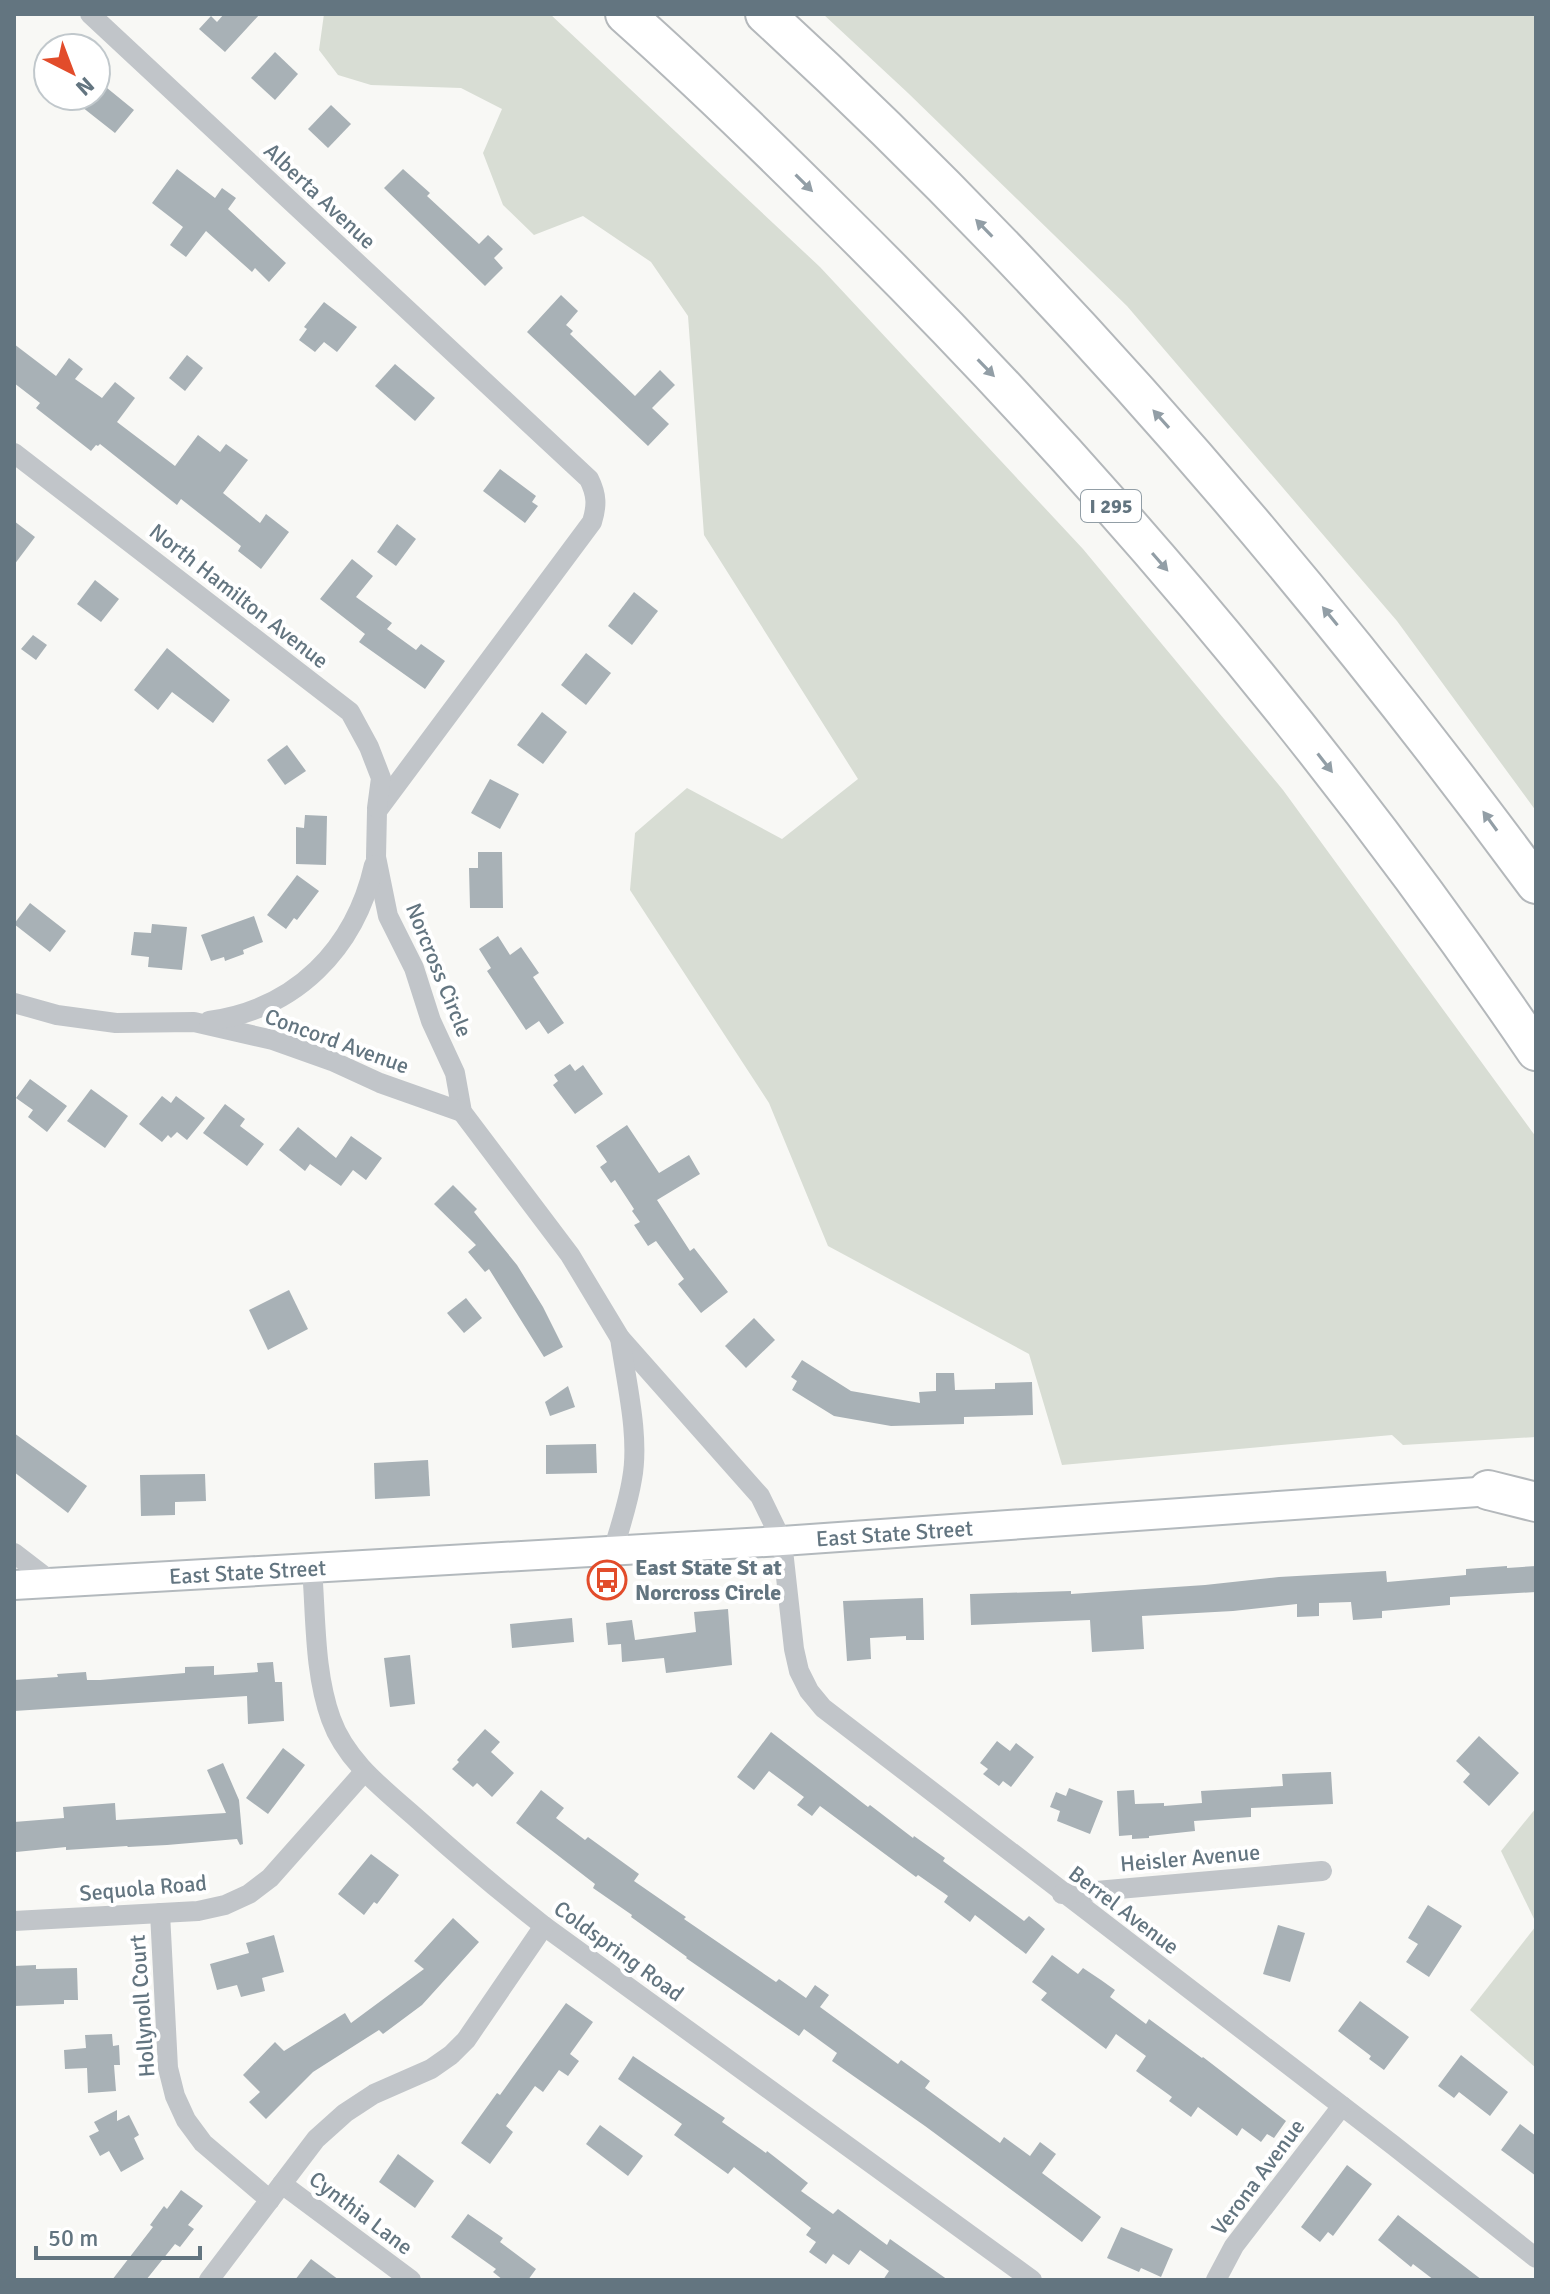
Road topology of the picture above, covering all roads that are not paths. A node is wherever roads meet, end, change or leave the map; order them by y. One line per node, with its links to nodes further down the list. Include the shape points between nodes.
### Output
1 (90, 14): 7 (street, Alberta Avenue, via 589,479 595,492 592,522)
2 (596, 14): 5 (highway)
3 (625, 14): 5 (highway, I 295)
4 (765, 14): 9 (highway, one-way to 4, via 1394,695 1209,474 950,193)
5 (768, 148): 12 (highway, I 295, one-way to 12, via 995,377 1209,619 1388,845)
6 (14, 453): 7 (street, North Hamilton Avenue, via 350,712 381,778)
7 (377, 811): 8 (street, Norcross Circle)
8 (376, 857): 11 (street, Concord Avenue, via 355,921 314,973 260,1007); 13 (street, Norcross Circle, via 388,916 455,1073)
9 (1536, 884)
10 (14, 1003): 11 (street, Concord Avenue, via 116,1023)
11 (194, 1022): 13 (street, Concord Avenue, via 273,1040)
12 (1536, 1051)
13 (462, 1112): 14 (street, Norcross Circle, via 570,1255)
14 (620, 1338): 18 (street, Norcross Circle, via 760,1496); 19 (street, via 634,1441 633,1477)
15 (1536, 1488): 16 (street, East State Street)
16 (1488, 1490): 17 (highway); 18 (street, East State Street)
17 (1536, 1502)
18 (782, 1541): 19 (street, East State Street); 26 (street, Berrel Avenue, via 794,1649 799,1671 816,1700)
19 (613, 1551): 21 (street, East State Street)
20 (14, 1553): 22 (street)
21 (312, 1568): 22 (street, East State Street); 24 (street, Coldspring Road, via 323,1692 332,1722)
22 (53, 1583): 23 (street, East State Street)
23 (14, 1585)
24 (364, 1772): 27 (street, Sequola Road, via 270,1878 249,1894 198,1911); 29 (street, Coldspring Road)
25 (1322, 1871): 26 (street, Heisler Avenue)
26 (1062, 1894): 30 (street, Berrel Avenue)
27 (160, 1913): 28 (street, Sequola Road); 31 (street, Hollynoll Court, via 168,2068 175,2096 203,2143)
28 (14, 1921)
29 (544, 1926): 31 (street, via 451,2055 345,2113 316,2139); 35 (street, Coldspring Road)
30 (1342, 2106): 32 (street, Berrel Avenue); 36 (street, Verona Avenue, via 1234,2246)
31 (276, 2192): 33 (street); 34 (street, Cynthia Lane)
32 (1536, 2258)
33 (209, 2280)
34 (411, 2280)
35 (1032, 2280)
36 (1216, 2280)

